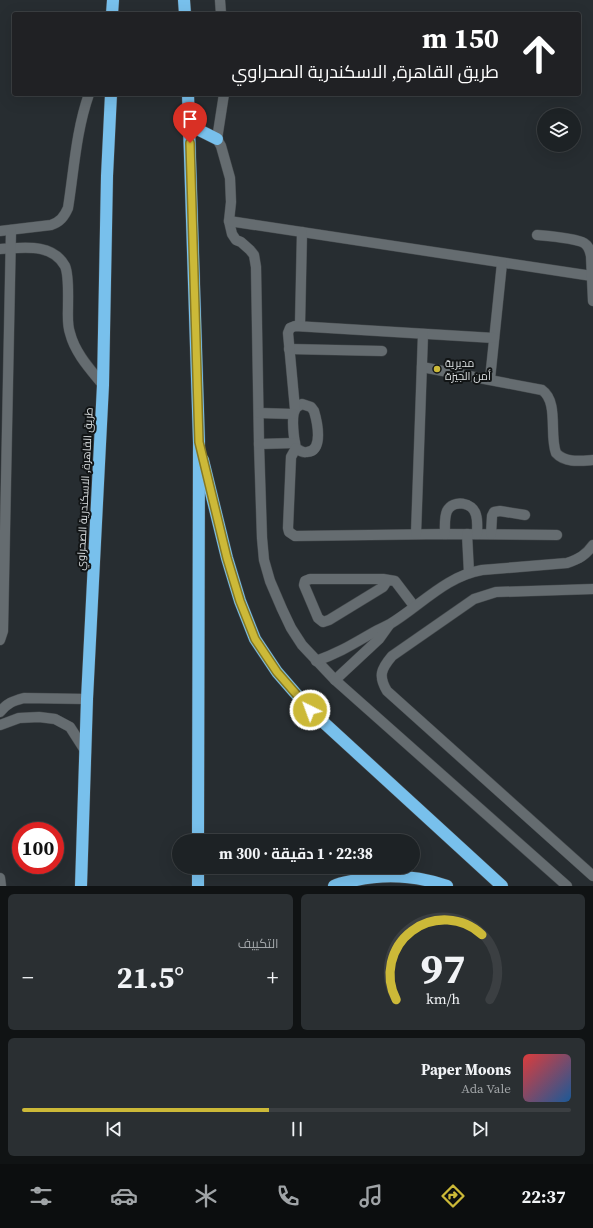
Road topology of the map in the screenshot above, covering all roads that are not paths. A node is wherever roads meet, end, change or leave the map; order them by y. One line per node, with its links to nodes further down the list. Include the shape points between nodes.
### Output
1 (113, 0): 4 (highway)
2 (184, 0): 5 (highway)
3 (220, 0): 6 (street)
4 (112, 12)
5 (185, 12)
6 (221, 12)
7 (88, 96): 14 (street, via 77,140 65,216 51,225)
8 (111, 96): 30 (highway, طريق القاهرة, الاسكندرية الصحراوي)
9 (188, 96): 11 (highway)
10 (224, 96): 12 (street)
11 (189, 124): 12 (highway); 33 (highway)
12 (217, 139): 13 (street, via 230,178)
13 (229, 221): 16 (street); 32 (street, via 236,240 250,250 256,261)
14 (11, 230): 15 (street); 18 (street)
15 (0, 231)
16 (302, 232): 20 (street); 23 (street)
17 (537, 235): 21 (street, via 584,243 590,251)
18 (11, 248): 19 (street); 30 (street, via 38,248 49,251 65,266 69,333 82,359); 49 (street, via 3,631)
19 (0, 249)
20 (502, 263): 21 (street); 25 (street)
21 (592, 276): 22 (street)
22 (593, 301)
23 (300, 325): 24 (street); 26 (street, via 292,326 289,330)
24 (423, 334): 25 (street); 28 (street)
25 (494, 338): 29 (street)
26 (289, 349): 27 (street); 31 (street)
27 (382, 351)
28 (422, 367): 29 (street); 38 (street)
29 (490, 379): 36 (street, via 546,393 550,400 556,453 570,461)
30 (103, 384): 52 (highway, طريق القاهرة, الاسكندرية الصحراوي)
31 (294, 412): 32 (street); 35 (street); 35 (street, via 302,404 311,407 315,415 318,440 315,449 310,452 300,451)
32 (259, 413): 34 (street)
33 (199, 442): 56 (highway); 65 (highway, via 240,601 255,639 277,672 310,710)
34 (259, 444): 35 (street); 50 (street, via 264,560 270,581 291,628)
35 (295, 445): 38 (street, via 291,457 288,528 291,535)
36 (593, 460)
37 (525, 514): 41 (street, via 494,512)
38 (416, 534): 39 (street)
39 (444, 534): 40 (street); 40 (street, via 446,512 457,503 465,503 472,507 476,514)
40 (472, 534): 41 (street); 44 (street)
41 (491, 534): 42 (street)
42 (557, 535)
43 (593, 545): 44 (street, via 584,556 567,563)
44 (469, 573): 47 (street, via 450,582)
45 (383, 579): 45 (street, via 310,579 305,581 304,585 318,618 323,622 382,587 385,584); 47 (street, via 395,581)
46 (593, 589): 58 (street, via 500,592 481,596 392,656 384,665 381,674 382,683 387,691)
47 (414, 606): 48 (street)
48 (390, 623): 50 (street, via 334,655); 51 (street, via 379,639)
49 (0, 640)
50 (316, 661): 51 (street)
51 (336, 680): 66 (street)
52 (87, 698): 53 (street, via 24,698 5,705); 55 (highway, طريق القاهرة, الاسكندرية الصحراوي)
53 (0, 712)
54 (0, 725): 55 (street, via 19,718 55,719 70,727)
55 (86, 752): 61 (highway, طريق القاهرة, الاسكندرية الصحراوي)
56 (198, 834)
57 (198, 874): 62 (highway)
58 (593, 876)
59 (0, 878): 60 (street)
60 (1, 886)
61 (82, 886)
62 (198, 886)
63 (334, 886): 64 (highway, via 368,877 397,876 427,879)
64 (448, 886)
65 (502, 886)
66 (567, 886)

